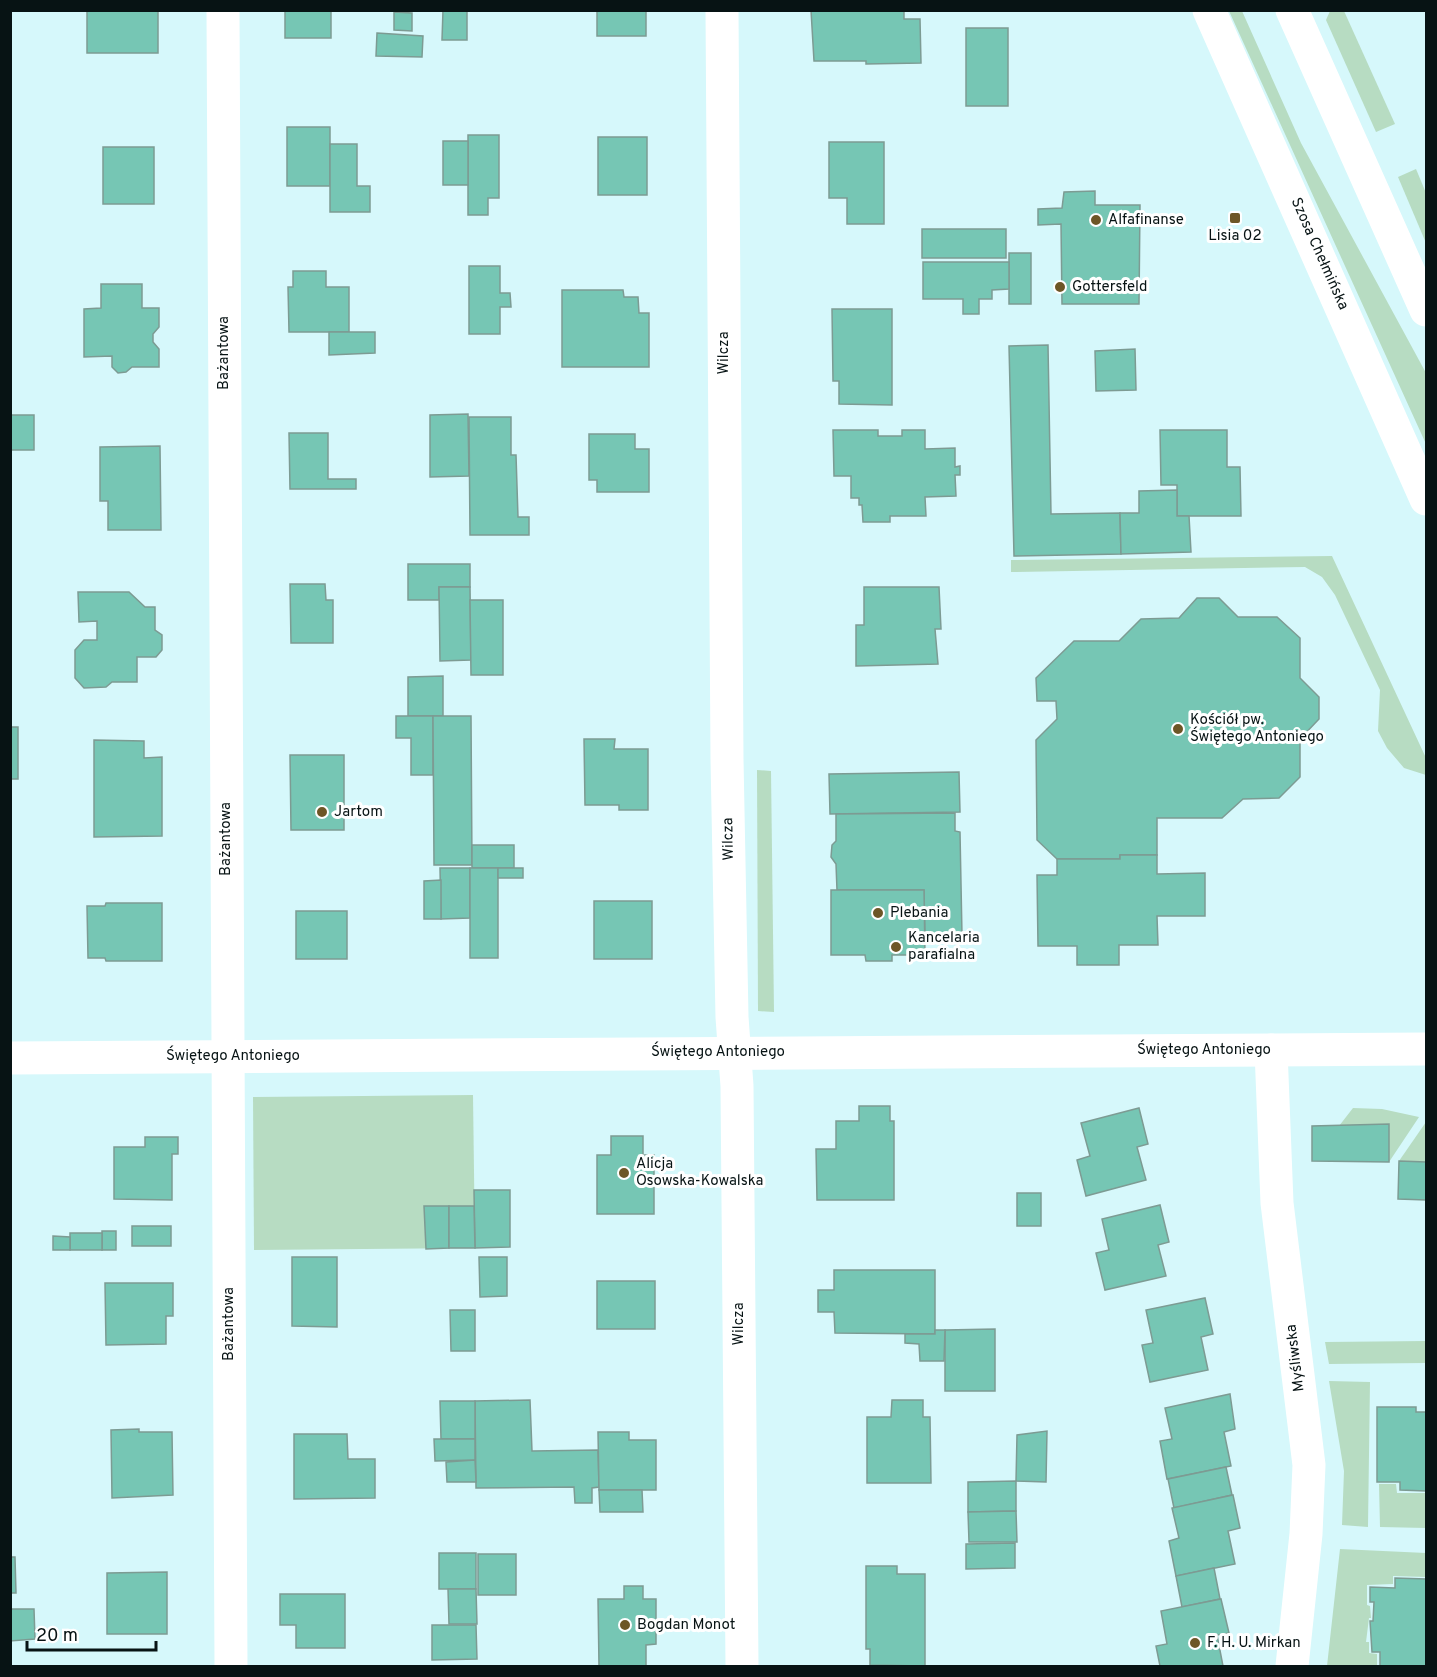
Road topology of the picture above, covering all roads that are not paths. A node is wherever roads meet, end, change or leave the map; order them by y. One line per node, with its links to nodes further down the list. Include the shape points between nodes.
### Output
1 (223, 10): 10 (street, Bażantowa)
2 (722, 10): 9 (street, Wilcza, via 727,759)
3 (1209, 10): 6 (street, Szosa Chełmińska)
4 (1292, 10): 5 (street)
5 (1426, 310)
6 (1426, 499)
7 (1426, 1049): 8 (street, Świętego Antoniego)
8 (1271, 1050): 9 (street, Świętego Antoniego); 14 (street, Myśliwska, via 1277,1203 1309,1465)
9 (735, 1053): 10 (street, Świętego Antoniego); 13 (street, Wilcza)
10 (227, 1055): 11 (street, Świętego Antoniego); 12 (street, Bażantowa)
11 (10, 1058)
12 (231, 1666)
13 (742, 1666)
14 (1292, 1666)

